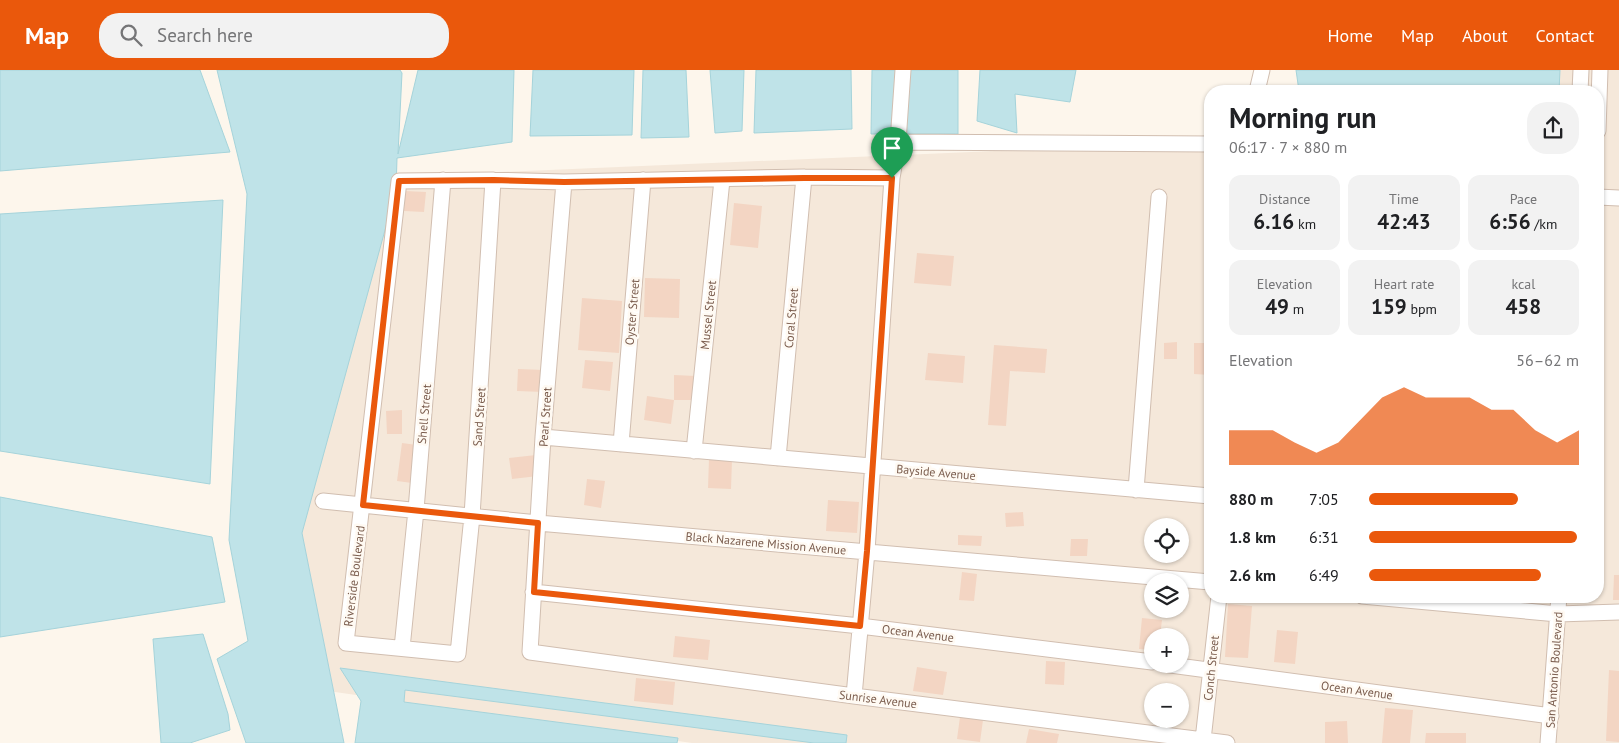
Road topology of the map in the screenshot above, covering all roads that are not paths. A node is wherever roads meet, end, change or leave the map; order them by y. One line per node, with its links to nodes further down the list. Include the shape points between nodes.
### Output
1 (903, 70): 8 (street)
2 (1262, 70): 5 (street)
3 (1581, 70): 6 (street)
4 (1600, 70): 7 (street)
5 (1258, 85)
6 (1580, 85)
7 (1600, 85)
8 (898, 142): 9 (street); 11 (street)
9 (1204, 144)
10 (804, 178): 11 (street); 15 (street); 23 (street, Coral Street)
11 (892, 178): 24 (street)
12 (443, 180): 13 (street); 28 (street, Riverside Boulevard, via 399,181); 29 (street, Shell Street)
13 (494, 180): 16 (street); 30 (street, Sand Street)
14 (643, 180): 15 (street); 16 (street); 21 (street, Oyster Street)
15 (722, 180): 22 (street, Mussel Street)
16 (564, 182): 20 (street, Pearl Street)
17 (1159, 197): 25 (street)
18 (1604, 197): 19 (street)
19 (1619, 198)
20 (543, 437): 21 (street, Bayside Avenue); 31 (street, Pearl Street)
21 (621, 444): 22 (street, Bayside Avenue)
22 (694, 451): 23 (street, Bayside Avenue)
23 (778, 458): 24 (street, Bayside Avenue)
24 (872, 466): 25 (street, Bayside Avenue); 32 (street)
25 (1136, 490): 26 (street, Bayside Avenue)
26 (1204, 496)
27 (323, 501): 28 (street, Black Nazarene Mission Avenue)
28 (363, 505): 29 (street, Black Nazarene Mission Avenue); 41 (street, Riverside Boulevard, via 346,643)
29 (416, 510): 30 (street, Black Nazarene Mission Avenue); 41 (street, Shell Street)
30 (472, 516): 31 (street, Black Nazarene Mission Avenue); 41 (street, Sand Street, via 458,654)
31 (538, 523): 32 (street, Black Nazarene Mission Avenue); 34 (street, Pearl Street)
32 (867, 551): 33 (street, Black Nazarene Mission Avenue); 40 (street)
33 (1204, 581)
34 (534, 592): 40 (street, Ocean Avenue); 42 (street, Pearl Street)
35 (1217, 603): 45 (street, Conch Street)
36 (1438, 603): 39 (street)
37 (1559, 603): 39 (street, San Antonio Boulevard)
38 (1619, 612): 39 (street)
39 (1558, 614): 47 (street, San Antonio Boulevard)
40 (860, 626): 43 (street, Ocean Avenue); 46 (street)
41 (402, 648)
42 (530, 652): 46 (street, Sunrise Avenue)
43 (1144, 661)
44 (1189, 667): 45 (street, Ocean Avenue)
45 (1212, 670): 47 (street, Ocean Avenue); 48 (street, Conch Street)
46 (854, 696): 48 (street, Sunrise Avenue)
47 (1551, 716): 50 (street, San Antonio Boulevard)
48 (1204, 740): 49 (street, Sunrise Avenue)
49 (1227, 743)
50 (1548, 743)

